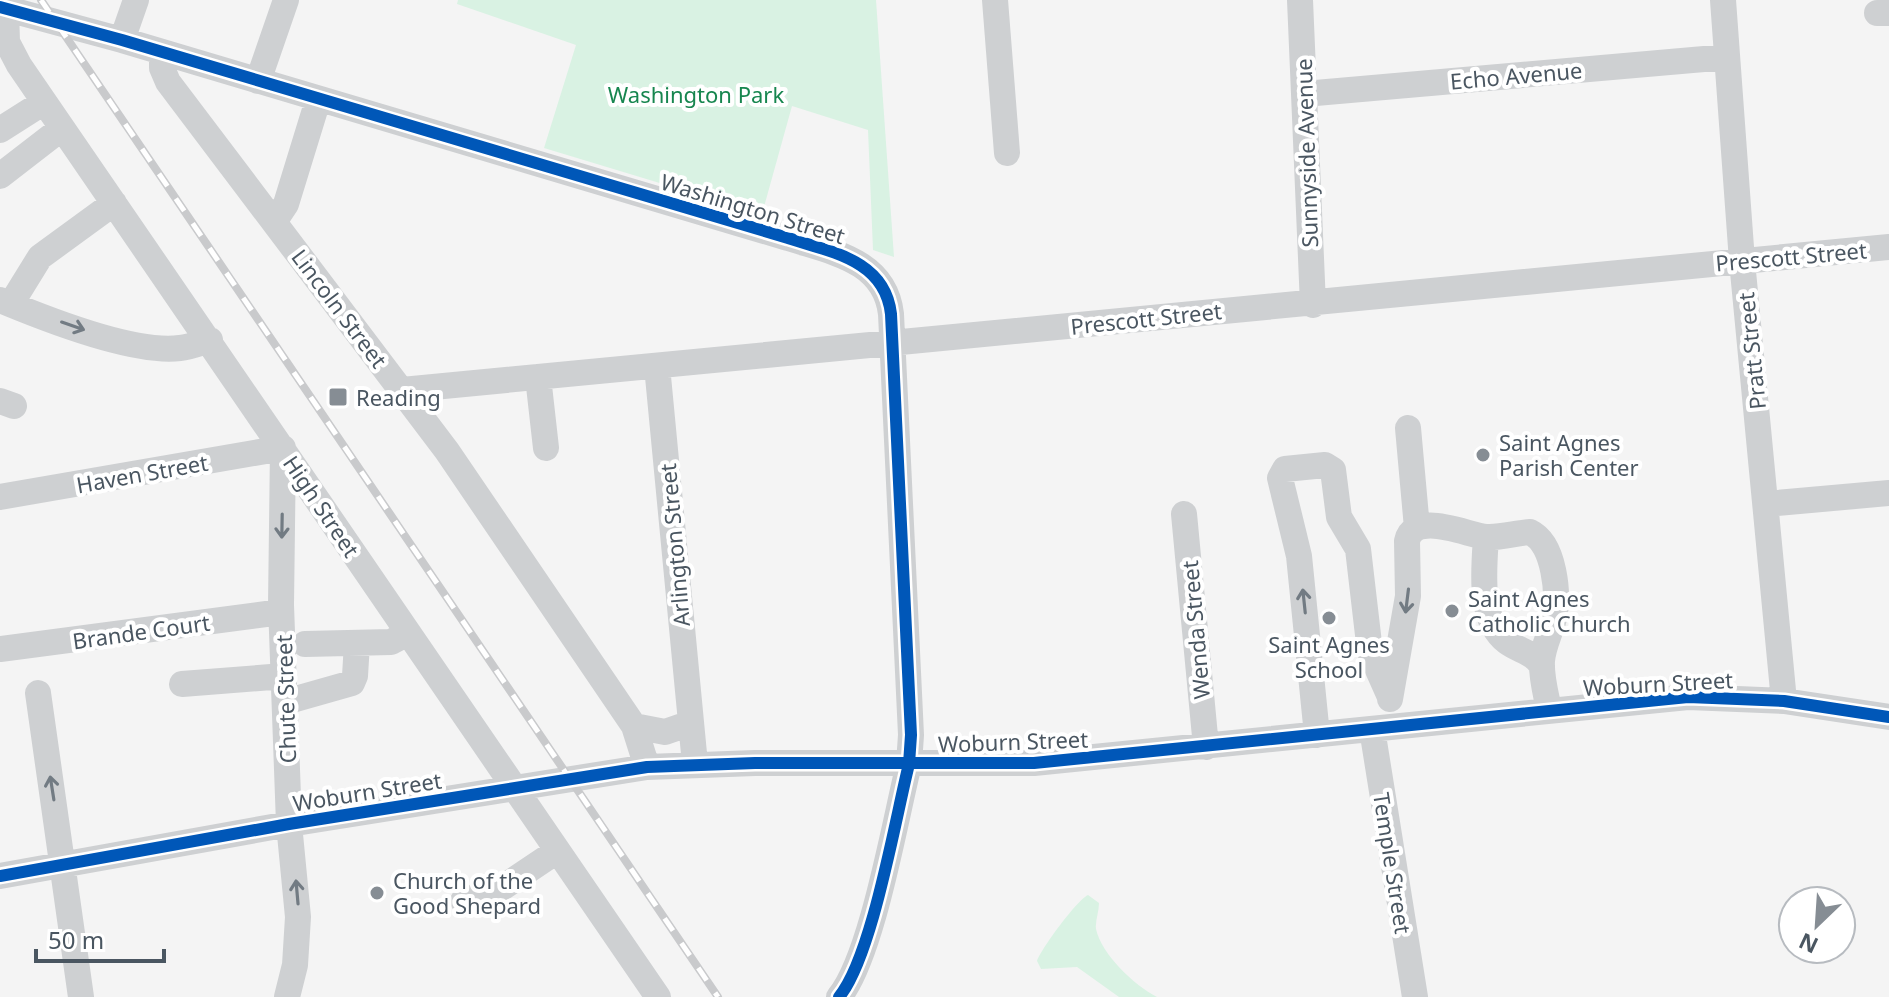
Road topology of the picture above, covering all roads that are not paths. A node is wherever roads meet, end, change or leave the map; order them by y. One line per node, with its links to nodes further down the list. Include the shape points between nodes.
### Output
1 (136, 0): 7 (street)
2 (286, 0): 11 (street)
3 (995, 0): 17 (street)
4 (1300, 0): 12 (street, Sunnyside Avenue)
5 (1723, 0): 10 (street, Pratt Street)
6 (3, 8): 7 (street, Washington Street); 8 (street, High Street)
7 (122, 40): 9 (street, Washington Street)
8 (4, 44): 14 (street, High Street)
9 (162, 53): 11 (street, Washington Street); 20 (street, Lincoln Street, via 168,82)
10 (1727, 57): 12 (street, Echo Avenue); 22 (street, Pratt Street)
11 (258, 81): 13 (street, Washington Street)
12 (1304, 94): 24 (street, Sunnyside Avenue)
13 (318, 100): 20 (street, via 290,192); 26 (street, Washington Street, via 853,260 873,273 885,290)
14 (44, 102): 15 (street, High Street); 16 (street)
15 (62, 128): 18 (street); 19 (street, High Street)
16 (0, 130)
17 (1007, 153)
18 (0, 176)
19 (114, 203): 23 (street, via 40,257); 25 (street, High Street)
20 (274, 222): 29 (street, Lincoln Street)
21 (1889, 247): 22 (street, Prescott Street)
22 (1742, 261): 24 (street, Prescott Street); 35 (street, Pratt Street)
23 (5, 302): 25 (street, one-way to 25, via 142,345 180,348)
24 (1313, 305): 26 (street, Prescott Street)
25 (210, 340): 31 (street, High Street)
26 (893, 344): 27 (street, Prescott Street); 58 (street, Washington Street)
27 (657, 366): 28 (street, Prescott Street); 52 (street, Arlington Street)
28 (538, 377): 29 (street, Prescott Street); 32 (street)
29 (402, 390): 53 (street, Lincoln Street)
30 (1408, 428): 37 (street)
31 (283, 448): 34 (street, Haven Street); 39 (street, Chute Street, one-way to 39); 40 (street, High Street)
32 (546, 448)
33 (1889, 493): 35 (street)
34 (0, 497)
35 (1766, 504): 49 (street, Pratt Street)
36 (1184, 514): 56 (street, Wenda Street)
37 (1417, 528): 38 (street, via 1450,527); 48 (street, one-way to 48, via 1407,538 1408,596)
38 (1486, 537): 44 (street, via 1492,626); 44 (street, via 1533,533 1548,558 1555,594)
39 (281, 612): 43 (street, Brande Court); 46 (street, Chute Street)
40 (408, 633): 41 (street, via 391,642); 60 (street, High Street)
41 (357, 643): 42 (street); 46 (street, via 352,683)
42 (305, 644)
43 (0, 649)
44 (1542, 666): 50 (street)
45 (182, 684): 46 (street)
46 (284, 689): 61 (street, Chute Street)
47 (38, 693): 63 (street, one-way to 47)
48 (1390, 697): 54 (street, Temple Street); 55 (street, one-way to 48, via 1299,556 1280,478 1287,468 1325,465 1333,470 1342,525 1358,549 1370,652)
49 (1784, 701): 50 (street, Woburn Street, via 1688,697); 51 (street, Woburn Street)
50 (1549, 710): 54 (street, Woburn Street)
51 (1889, 717)
52 (691, 723): 53 (street, via 665,732); 57 (street, Arlington Street)
53 (634, 726): 59 (street, Lincoln Street)
54 (1381, 728): 55 (street, Woburn Street); 70 (street, Temple Street)
55 (1317, 735): 56 (street, Woburn Street)
56 (1206, 747): 58 (street, Woburn Street, via 1034,763)
57 (695, 764): 58 (street, Woburn Street); 59 (street, Woburn Street)
58 (909, 764): 66 (street, Washington Street, via 866,939)
59 (647, 767): 60 (street, Woburn Street)
60 (514, 789): 61 (street, Woburn Street); 62 (street, High Street)
61 (289, 824): 63 (street, Woburn Street); 68 (street, Chute Street, one-way to 61, via 298,917)
62 (557, 851): 65 (street, via 502,888); 69 (street, High Street)
63 (62, 866): 64 (street, Woburn Street); 67 (street)
64 (0, 876)
65 (463, 901)
66 (842, 996)
67 (81, 997)
68 (287, 997)
69 (658, 997)
70 (1415, 997)

